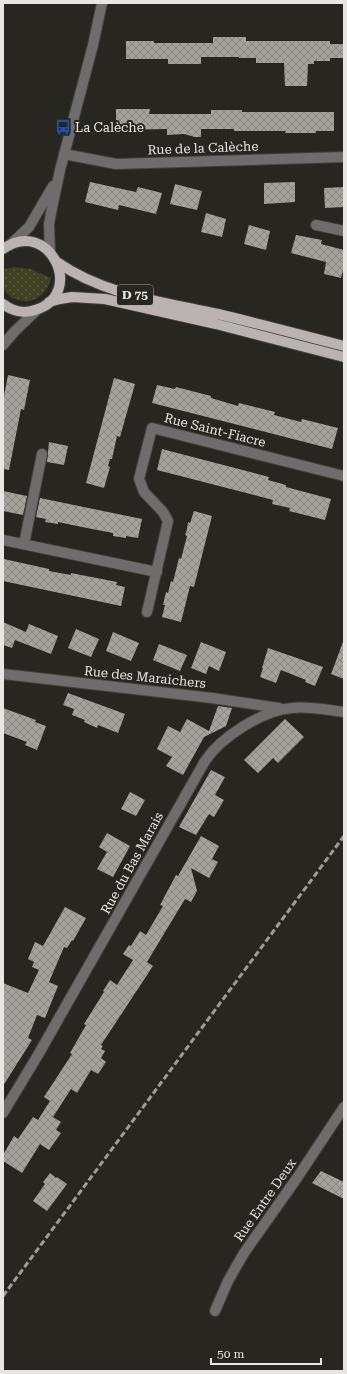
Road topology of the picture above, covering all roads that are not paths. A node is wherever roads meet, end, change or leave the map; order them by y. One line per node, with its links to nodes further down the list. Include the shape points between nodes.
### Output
1 (102, 3): 2 (street, via 94,45)
2 (64, 154): 3 (street, Rue de la Calèche, via 116,164); 4 (street)
3 (344, 157)
4 (60, 170): 7 (street, via 29,227); 8 (street, via 49,224)
5 (316, 225): 6 (street)
6 (344, 231)
7 (5, 248): 8 (main road, via 20,242 31,242 41,245)
8 (50, 252): 9 (main road)
9 (57, 262): 10 (main road, via 60,284); 14 (main road, D 75, via 82,278 109,288)
10 (50, 302): 12 (main road); 15 (main road, D 75, via 79,297 105,299)
11 (3, 304): 12 (main road, via 20,312)
12 (37, 310): 13 (street)
13 (3, 346)
14 (344, 346)
15 (344, 357)
16 (42, 454): 19 (street)
17 (344, 476): 20 (street, Rue Saint-Fiacre, via 152,428 139,479 144,492 168,521)
18 (3, 540): 19 (street)
19 (24, 544): 20 (street)
20 (157, 572): 21 (street)
21 (147, 612)
22 (3, 674): 23 (street, Rue des Maraichers, via 212,698)
23 (283, 709): 24 (street, Rue du Bas Marais, via 295,707); 26 (street, Rue du Bas Marais, via 263,715 232,734 209,754)
24 (344, 712)
25 (344, 1107): 27 (street, Rue Entre Deux, via 241,1257)
26 (3, 1113)
27 (215, 1311)

